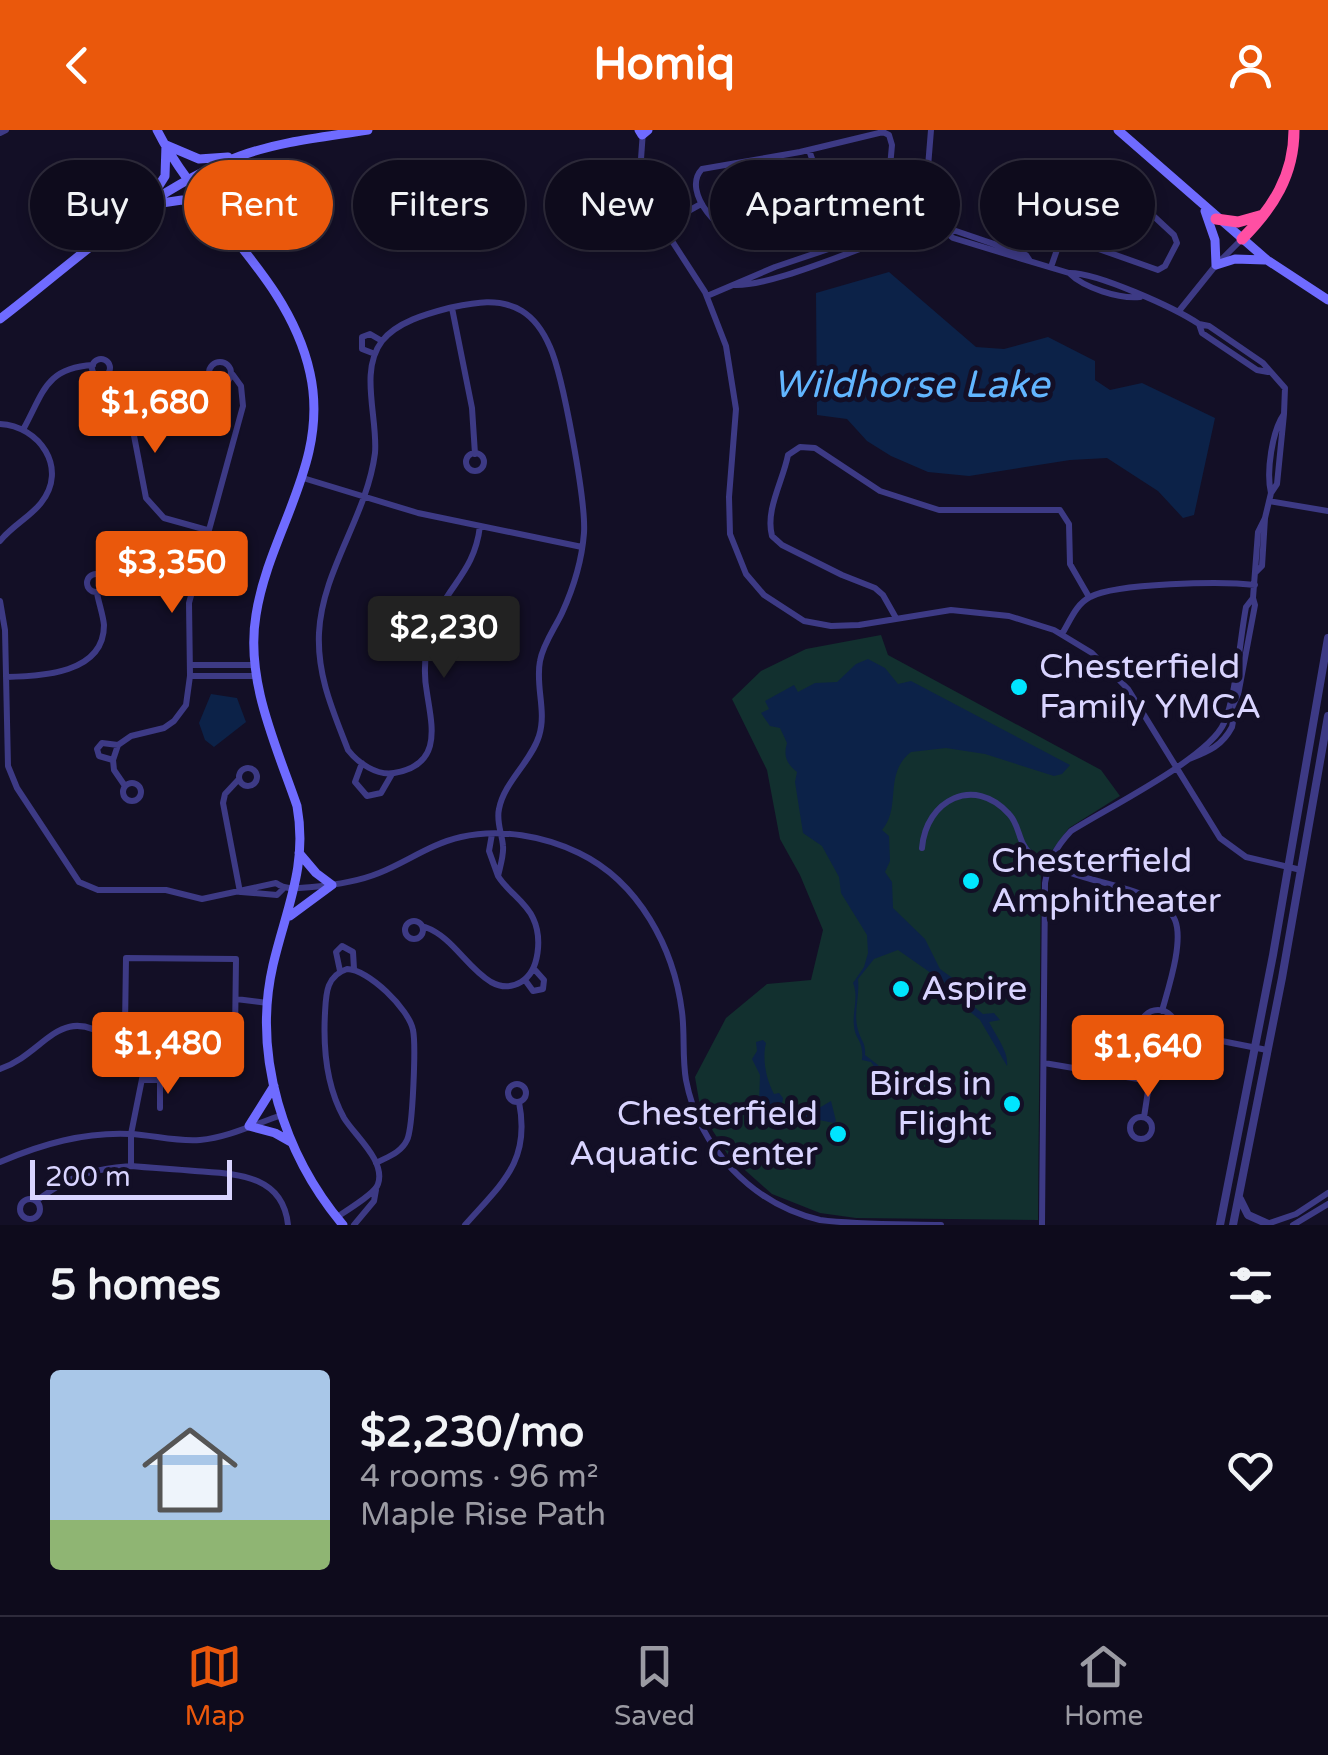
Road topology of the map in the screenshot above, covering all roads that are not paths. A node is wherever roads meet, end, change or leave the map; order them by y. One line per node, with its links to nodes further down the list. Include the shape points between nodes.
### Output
1 (157, 130): 8 (main road)
2 (368, 130): 6 (main road)
3 (930, 130): 16 (street)
4 (1118, 130): 20 (main road)
5 (1294, 130): 23 (highway, via 1288,168)
6 (350, 131): 10 (main road)
7 (643, 131): 13 (street)
8 (166, 144): 10 (main road, via 199,159); 17 (main road); 18 (main road)
9 (809, 150): 14 (street); 15 (street, via 883,132 892,145); 19 (street, via 702,170 693,188)
10 (240, 156): 11 (main road); 12 (main road)
11 (232, 160)
12 (236, 160)
13 (644, 160)
14 (812, 160)
15 (891, 160)
16 (928, 160)
17 (184, 172)
18 (164, 178)
19 (701, 204): 21 (street); 22 (street)
20 (1204, 209): 24 (main road); 34 (main road)
21 (690, 210)
22 (710, 212)
23 (1266, 213): 24 (highway, via 1247,221); 27 (highway)
24 (1216, 219): 27 (main road)
25 (960, 232): 35 (street)
26 (1062, 236): 26 (street, via 1083,175 1132,196 1177,244 1158,270)
27 (1242, 239): 33 (main road); 34 (street)
28 (89, 250): 40 (main road)
29 (243, 250): 49 (main road, via 277,295 303,348 314,406)
30 (677, 250): 36 (street)
31 (843, 250): 36 (street)
32 (1057, 250): 35 (street)
33 (1267, 260): 34 (main road); 37 (main road)
34 (1216, 264): 39 (street)
35 (1051, 268): 39 (street)
36 (707, 296): 61 (street, via 732,379 736,436 728,519 746,574 764,596 804,621 831,626)
37 (1328, 300)
38 (452, 308): 41 (street, via 405,324); 48 (street); 56 (street, via 485,302 522,311 551,349 584,515)
39 (1179, 311): 51 (street, via 1262,362 1285,388 1277,484)
40 (0, 319)
41 (382, 341): 42 (street); 42 (street, via 362,337 362,349)
42 (375, 354): 50 (street, via 376,428)
43 (93, 365): 45 (street, via 98,376); 45 (street, via 105,360); 47 (street, via 54,375)
44 (232, 375): 54 (street, via 242,386 243,406)
45 (114, 377): 54 (street, via 126,394 146,498 164,518)
46 (0, 424): 47 (street)
47 (24, 428): 55 (street, via 48,453 49,483 39,506)
48 (475, 454)
49 (303, 478): 50 (street); 65 (main road, via 262,583 254,626)
50 (365, 497): 53 (street); 71 (street, via 322,612 319,661 348,750)
51 (1270, 497): 52 (street); 57 (street)
52 (1328, 510)
53 (480, 526): 56 (street); 73 (street, via 475,555 436,614 426,653 432,742 420,760)
54 (207, 530): 64 (street, via 189,603)
55 (0, 541)
56 (582, 547): 76 (street, via 540,660 540,732 504,796)
57 (1255, 584): 59 (street); 72 (street, via 1232,728 1213,750)
58 (97, 594): 67 (street, via 104,624 89,658 46,676)
59 (1089, 597): 61 (street, via 1070,564 1070,524 1060,510 939,510 880,492 815,448 800,447 788,455 770,515 772,536 875,588); 62 (street)
60 (0, 601): 67 (street)
61 (896, 618): 62 (street, via 980,611)
62 (1062, 634): 72 (street, via 1113,671)
63 (1328, 638): 80 (street)
64 (190, 665): 65 (street); 66 (street)
65 (256, 670): 66 (street); 78 (main road, via 297,806)
66 (190, 676): 69 (street, via 186,706 174,721)
67 (7, 677): 85 (street, via 12,777 79,882 98,890 166,890 190,898)
68 (1328, 716): 81 (street)
69 (118, 745): 70 (street); 70 (street, via 105,742 97,749)
70 (113, 760): 75 (street)
71 (362, 764): 73 (street); 73 (street, via 355,782 367,796 382,793)
72 (1175, 768): 79 (street, via 1071,831); 80 (street, via 1230,846)
73 (392, 774)
74 (239, 779): 85 (street, via 225,794 223,816)
75 (125, 786)
76 (495, 834): 82 (street, via 489,851); 82 (street, via 503,845); 83 (street, via 447,840 381,872); 128 (street, via 544,840 584,856 646,912 675,977 686,1080 698,1118 740,1178 790,1210 835,1223)
77 (922, 848): 79 (street, via 936,810 970,795 997,803 1015,821 1027,851)
78 (299, 853): 83 (main road); 84 (main road)
79 (1049, 863): 94 (street, via 1169,910 1178,937); 102 (street)
80 (1288, 867): 81 (street); 99 (street)
81 (1301, 870): 100 (street)
82 (498, 876): 89 (street, via 534,919)
83 (332, 885): 84 (street); 86 (main road)
84 (296, 888): 85 (street, via 277,895); 86 (main road)
85 (240, 892)
86 (288, 918): 93 (main road)
87 (425, 928): 91 (street, via 442,935 495,984 511,987)
88 (354, 968): 90 (street); 90 (street, via 353,952 342,946 336,952); 116 (street, via 407,1015 414,1032 408,1138)
89 (535, 969): 91 (street); 91 (street, via 543,990 533,992)
90 (340, 971): 116 (street, via 327,990 326,1063 344,1117)
91 (524, 980)
92 (236, 999): 93 (street); 96 (street); 97 (street, via 236,959 126,958 125,1027)
93 (268, 1003): 107 (main road)
94 (1162, 1011): 95 (street); 98 (street, via 1141,1023 1145,1040)
95 (1176, 1032): 98 (street); 99 (street)
96 (236, 1035)
97 (116, 1042): 103 (street, via 92,1026 71,1025); 104 (street, via 141,1068)
98 (1155, 1046): 106 (street)
99 (1254, 1048): 100 (street); 131 (street)
100 (1267, 1050): 120 (street)
101 (173, 1058): 105 (street, via 157,1054)
102 (1044, 1063): 106 (street); 130 (street)
103 (0, 1069)
104 (143, 1080): 105 (street); 113 (street)
105 (160, 1080): 109 (street)
106 (1150, 1081): 111 (street)
107 (274, 1086): 110 (main road); 112 (main road)
108 (519, 1102): 127 (street, via 523,1124 516,1162)
109 (160, 1108)
110 (282, 1115): 112 (street); 114 (main road)
111 (1144, 1118)
112 (248, 1126): 113 (street, via 197,1140); 114 (main road)
113 (131, 1134): 115 (street, via 59,1140); 117 (street)
114 (290, 1142): 123 (main road)
115 (0, 1162)
116 (376, 1163): 118 (street)
117 (131, 1166): 121 (street, via 88,1170); 125 (street, via 247,1175 278,1197)
118 (376, 1190): 123 (street); 126 (street)
119 (1328, 1194): 124 (street)
120 (1238, 1195): 124 (street, via 1248,1215); 132 (street)
121 (36, 1202)
122 (1328, 1204): 133 (street)
123 (340, 1221)
124 (1266, 1224)
125 (288, 1225)
126 (354, 1225)
127 (465, 1225)
128 (902, 1225): 129 (street)
129 (941, 1225)
130 (1042, 1225)
131 (1220, 1225)
132 (1234, 1225)
133 (1294, 1225)

